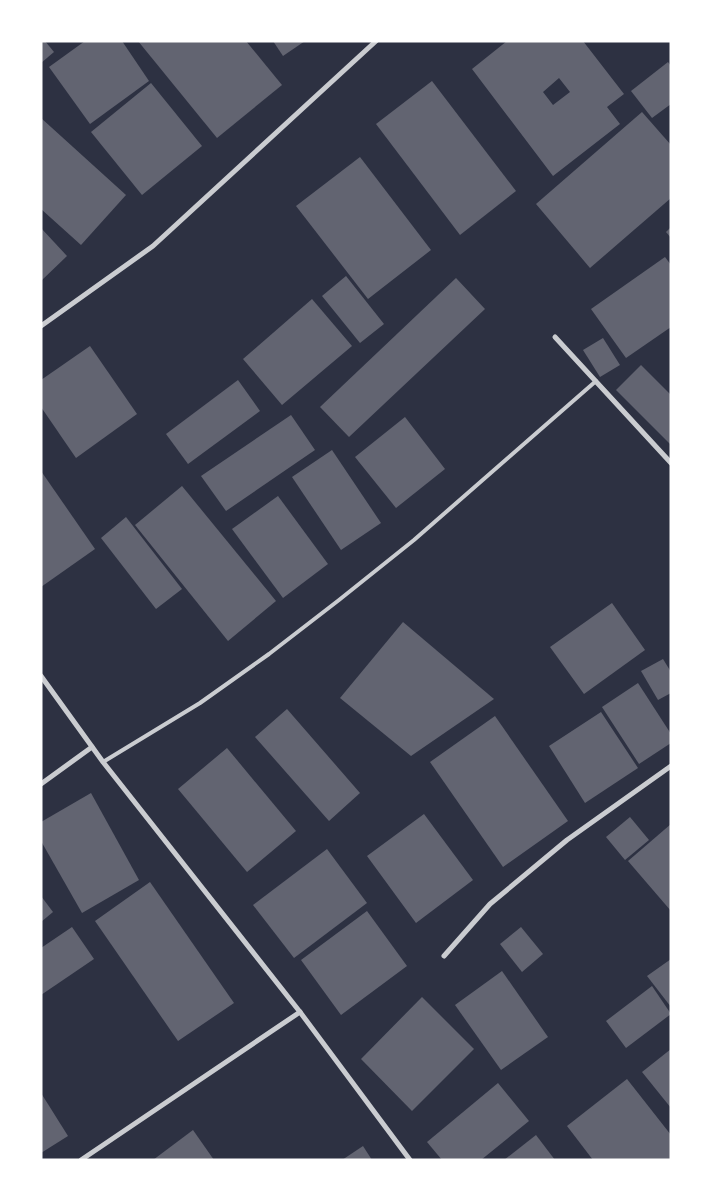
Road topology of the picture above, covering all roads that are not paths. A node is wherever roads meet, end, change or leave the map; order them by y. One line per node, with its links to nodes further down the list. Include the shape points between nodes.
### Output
1 (376, 41): 2 (street, via 152,246)
2 (41, 326)
3 (555, 337): 4 (street)
4 (596, 380): 5 (street); 8 (lane, via 414,540 270,654 200,703)
5 (671, 463)
6 (41, 676): 7 (street)
7 (92, 747): 8 (street); 10 (street)
8 (103, 762): 12 (street)
9 (671, 766): 11 (street, via 567,840 490,904)
10 (41, 784)
11 (444, 956)
12 (300, 1012): 13 (street); 14 (street)
13 (81, 1160)
14 (410, 1160)

